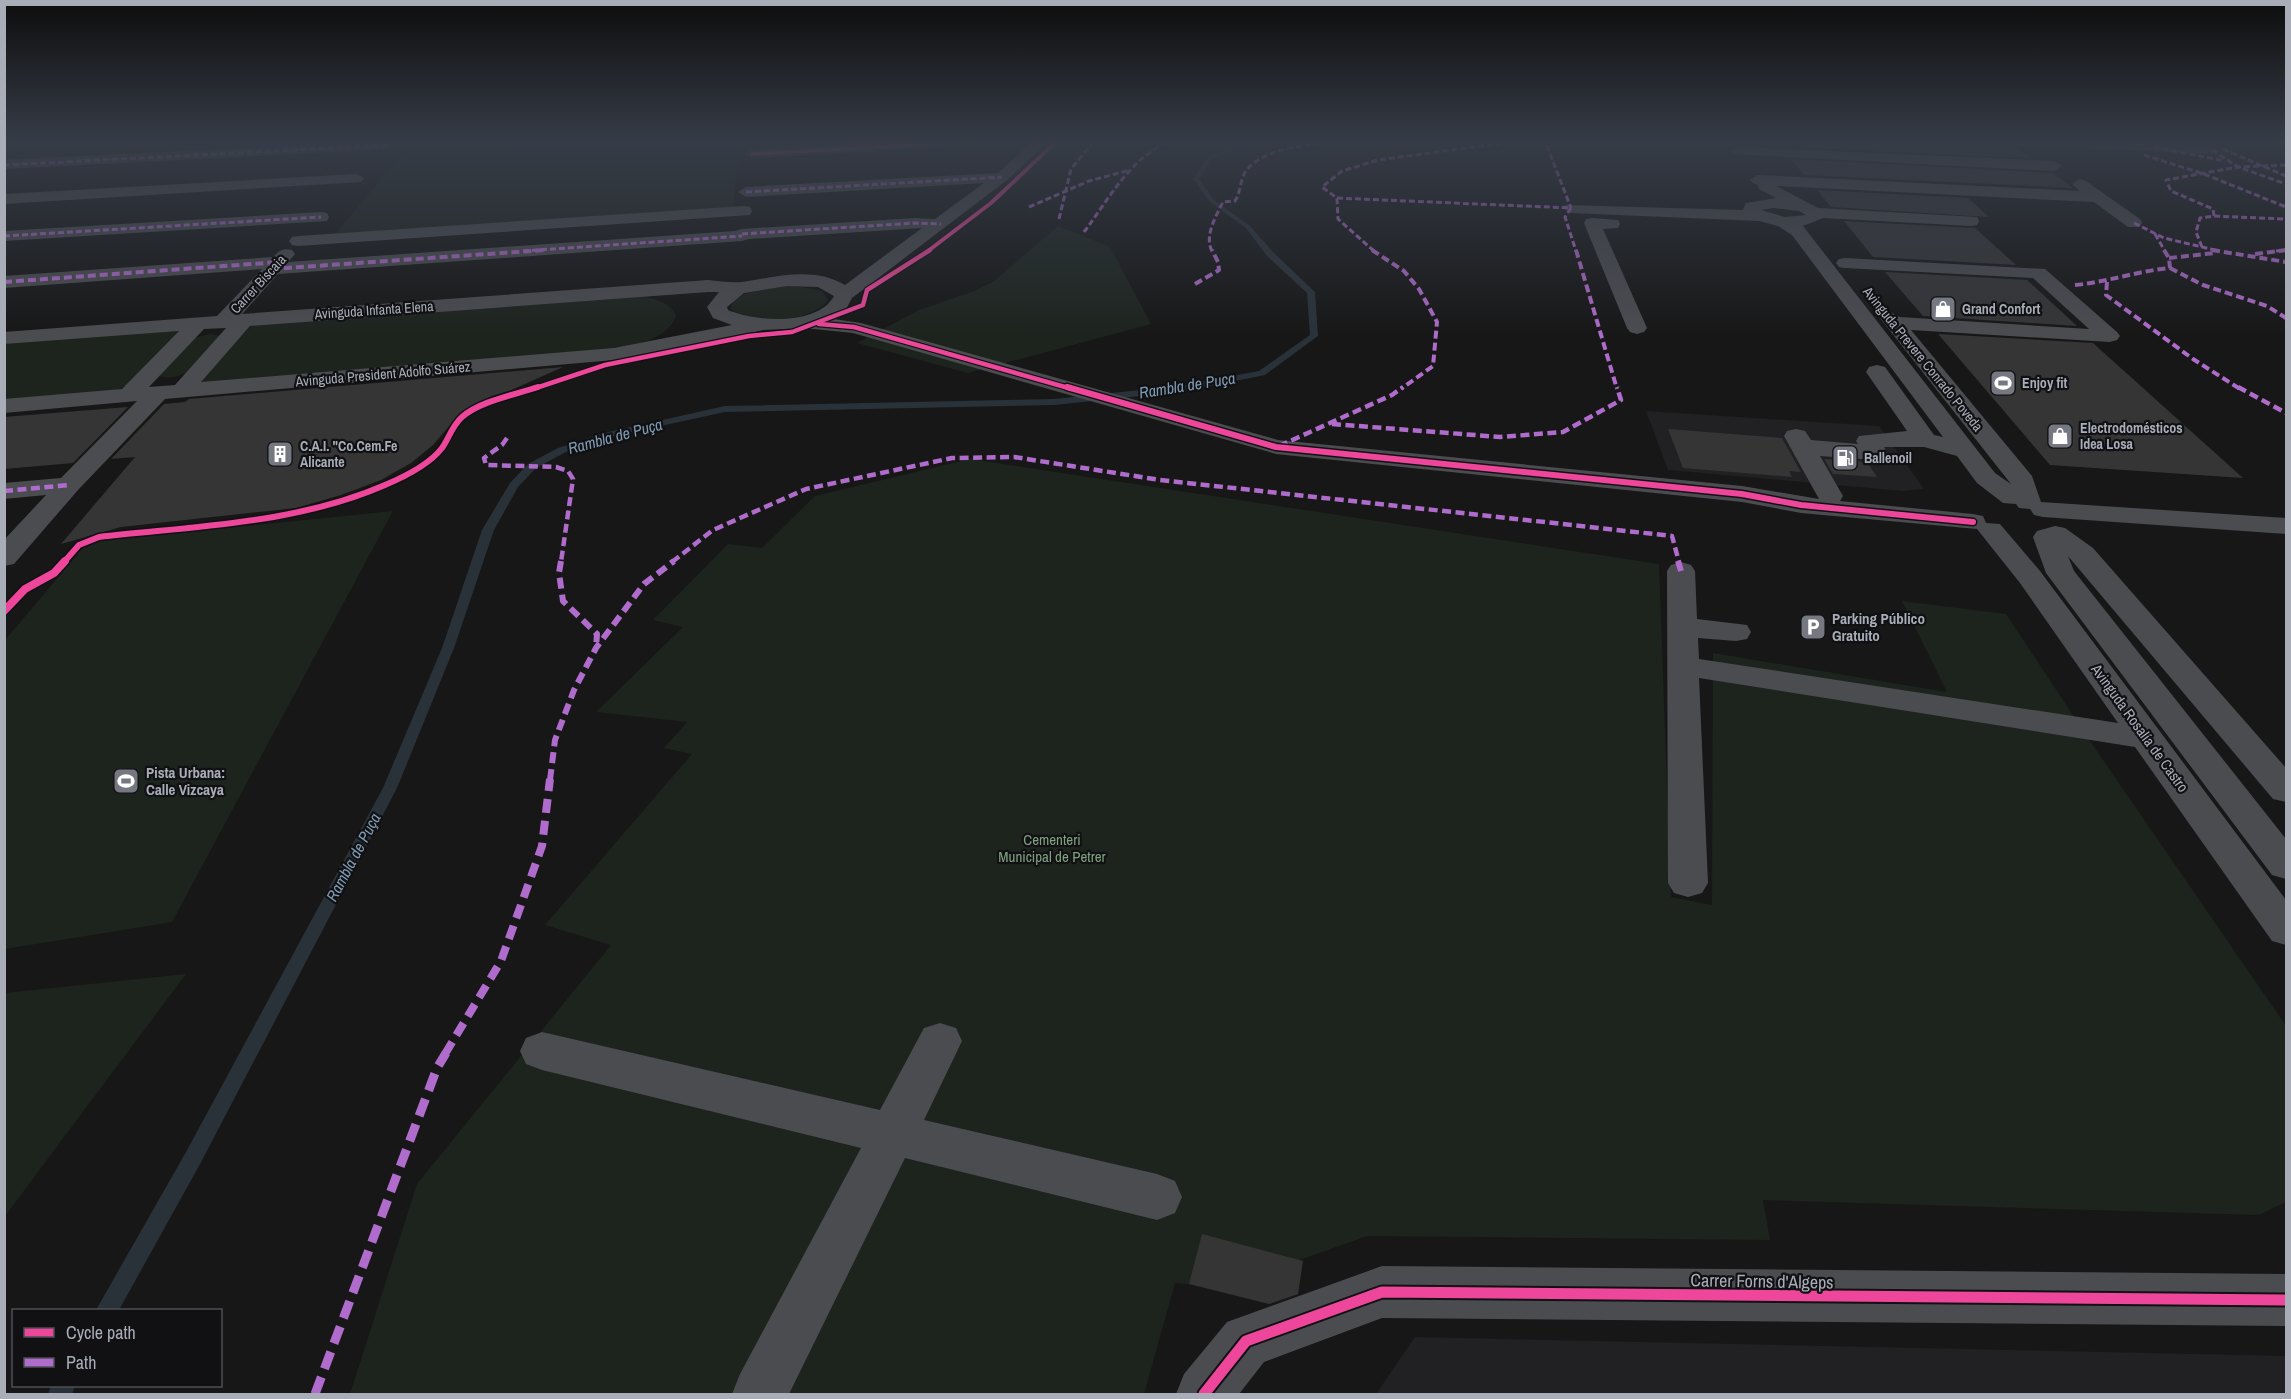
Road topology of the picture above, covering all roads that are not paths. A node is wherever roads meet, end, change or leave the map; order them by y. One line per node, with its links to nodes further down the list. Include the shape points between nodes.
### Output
1 (331, 206): 12 (street, Carrer Biscaia)
2 (744, 206): 11 (street)
3 (964, 206): 17 (street)
4 (1758, 206): 10 (street)
5 (1765, 206): 10 (street)
6 (1782, 206): 14 (street)
7 (1790, 206): 14 (street, Avinguda Prevere Conrado Poveda)
8 (2111, 206): 16 (street)
9 (1571, 208): 13 (street)
10 (1758, 210): 13 (street); 14 (street, Avinguda Prevere Conrado Poveda, via 1782,221)
11 (744, 211): 19 (street); 21 (street)
12 (321, 217): 20 (street); 21 (street, Carrer Biscaia)
13 (1609, 217): 18 (street); 39 (street, via 1592,223)
14 (1805, 218): 15 (street); 22 (street, Avinguda Prevere Conrado Poveda); 24 (street, Avinguda Prevere Conrado Poveda)
15 (1971, 221)
16 (2134, 223)
17 (941, 224): 19 (street); 23 (street)
18 (1732, 230)
19 (742, 235): 25 (street); 26 (street)
20 (4, 236)
21 (298, 241): 25 (street, Carrer Biscaia)
22 (1812, 250): 38 (street, via 1792,254); 47 (street, Avinguda Prevere Conrado Poveda)
23 (899, 255): 27 (street); 30 (street)
24 (1845, 263): 34 (street, Avinguda Prevere Conrado Poveda); 34 (street, via 2038,273 2110,336)
25 (275, 266): 28 (street); 32 (street, Carrer Biscaia)
26 (742, 277): 27 (street, via 766,282); 29 (street, Avinguda Infanta Elena, via 708,286); 36 (street, via 717,308 729,320)
27 (807, 280): 30 (street, via 832,286)
28 (4, 282)
29 (641, 291): 31 (street, Avinguda Infanta Elena); 41 (street, via 682,302 689,315 676,331)
30 (839, 303): 33 (street); 37 (street)
31 (245, 320): 32 (street, Avinguda Infanta Elena); 43 (street)
32 (224, 321): 35 (street, Avinguda Infanta Elena)
33 (801, 322): 36 (street); 37 (street)
34 (1894, 322): 53 (street, Avinguda Prevere Conrado Poveda, via 2023,481)
35 (199, 323): 40 (street, Avinguda Infanta Elena); 44 (street)
36 (760, 326): 41 (street, Avinguda President Adolfo Suárez)
37 (854, 327): 50 (street, via 1276,447)
38 (1846, 327)
39 (1637, 328)
40 (4, 338)
41 (648, 350): 43 (street, Avinguda President Adolfo Suárez)
42 (1866, 356): 46 (street)
43 (170, 392): 44 (street, Avinguda President Adolfo Suárez); 48 (street)
44 (128, 396): 45 (street, Avinguda President Adolfo Suárez)
45 (4, 406)
46 (1925, 440): 47 (street, Avinguda Prevere Conrado Poveda); 51 (street, Avinguda Prevere Conrado Poveda, via 1868,441 1875,453 1800,442)
47 (1966, 452): 52 (street, Avinguda Prevere Conrado Poveda)
48 (69, 485): 49 (street); 55 (street)
49 (4, 491)
50 (1742, 494): 51 (street); 52 (street, via 1802,505)
51 (1830, 496): 52 (street)
52 (1980, 508): 53 (street); 53 (street, via 2028,538); 57 (street, Avinguda Rosalía de Castro); 61 (street, Avinguda Rosalía de Castro)
53 (2041, 517): 54 (street, via 2092,514); 57 (street, Avinguda Rosalía de Castro); 62 (street, via 2083,554)
54 (2286, 526)
55 (4, 558)
56 (1681, 571): 58 (street)
57 (2060, 573): 63 (street, Avinguda Rosalía de Castro)
58 (1682, 627): 59 (street); 60 (street)
59 (1736, 632)
60 (1683, 666): 61 (street); 64 (street)
61 (2147, 738): 65 (street, Avinguda Rosalía de Castro)
62 (2286, 790)
63 (2286, 865)
64 (1688, 883)
65 (2286, 930)
66 (940, 1041): 68 (street)
67 (542, 1051): 68 (street)
68 (892, 1134): 69 (street); 71 (street)
69 (1156, 1197)
70 (2286, 1300): 72 (street, Carrer Forns d'Algeps, via 1382,1292 1246,1341)
71 (760, 1395)
72 (1204, 1395)

